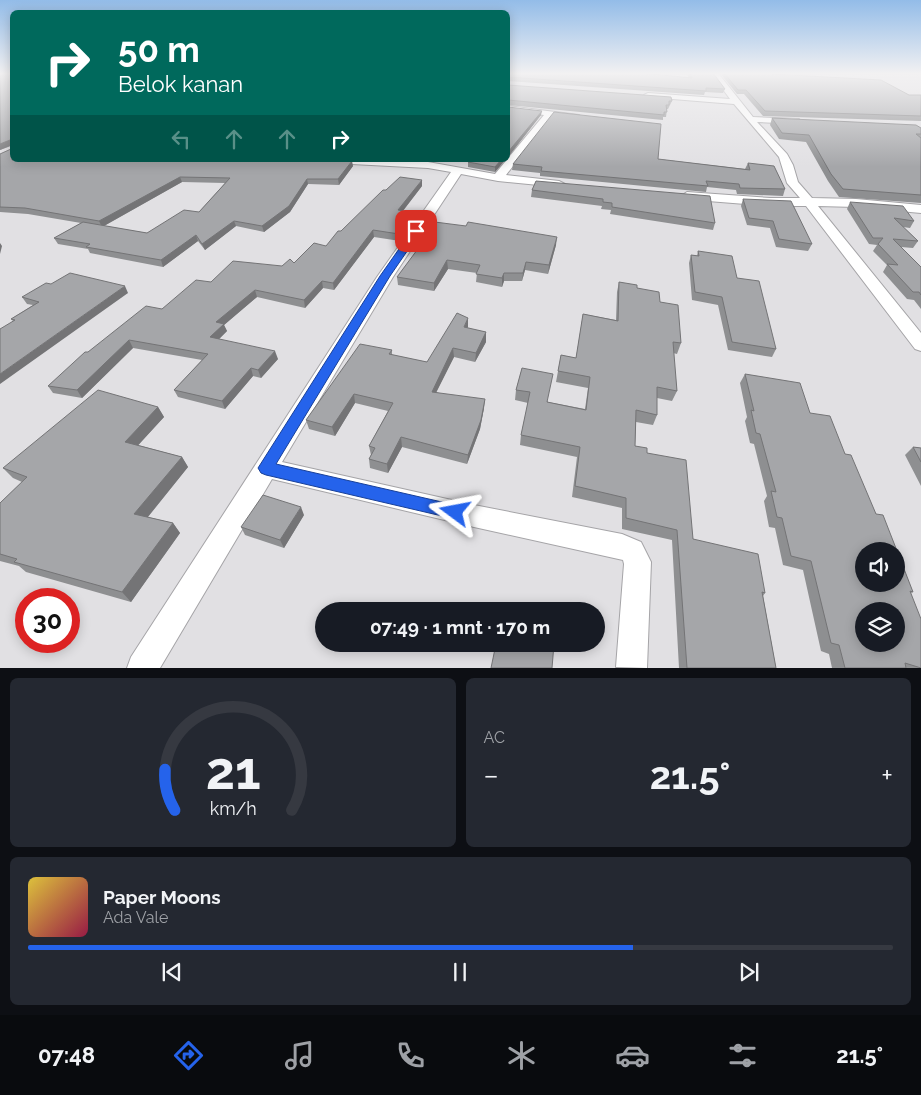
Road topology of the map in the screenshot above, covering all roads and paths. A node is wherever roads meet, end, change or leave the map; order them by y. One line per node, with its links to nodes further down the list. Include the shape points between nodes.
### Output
1 (739, 104): 5 (street)
2 (510, 108): 3 (street)
3 (550, 114): 4 (street); 9 (street)
4 (587, 118)
5 (750, 119): 6 (street); 12 (street, via 783,156 793,183)
6 (807, 122)
7 (371, 162): 8 (street)
8 (458, 170): 9 (street); 15 (street, via 385,276)
9 (498, 178): 10 (street)
10 (568, 185)
11 (677, 196): 12 (street)
12 (809, 202): 13 (street, via 856,202); 14 (street)
13 (921, 209)
14 (921, 345)
15 (266, 468): 16 (street, via 632,551 638,562); 17 (street)
16 (632, 667)
17 (142, 668)

